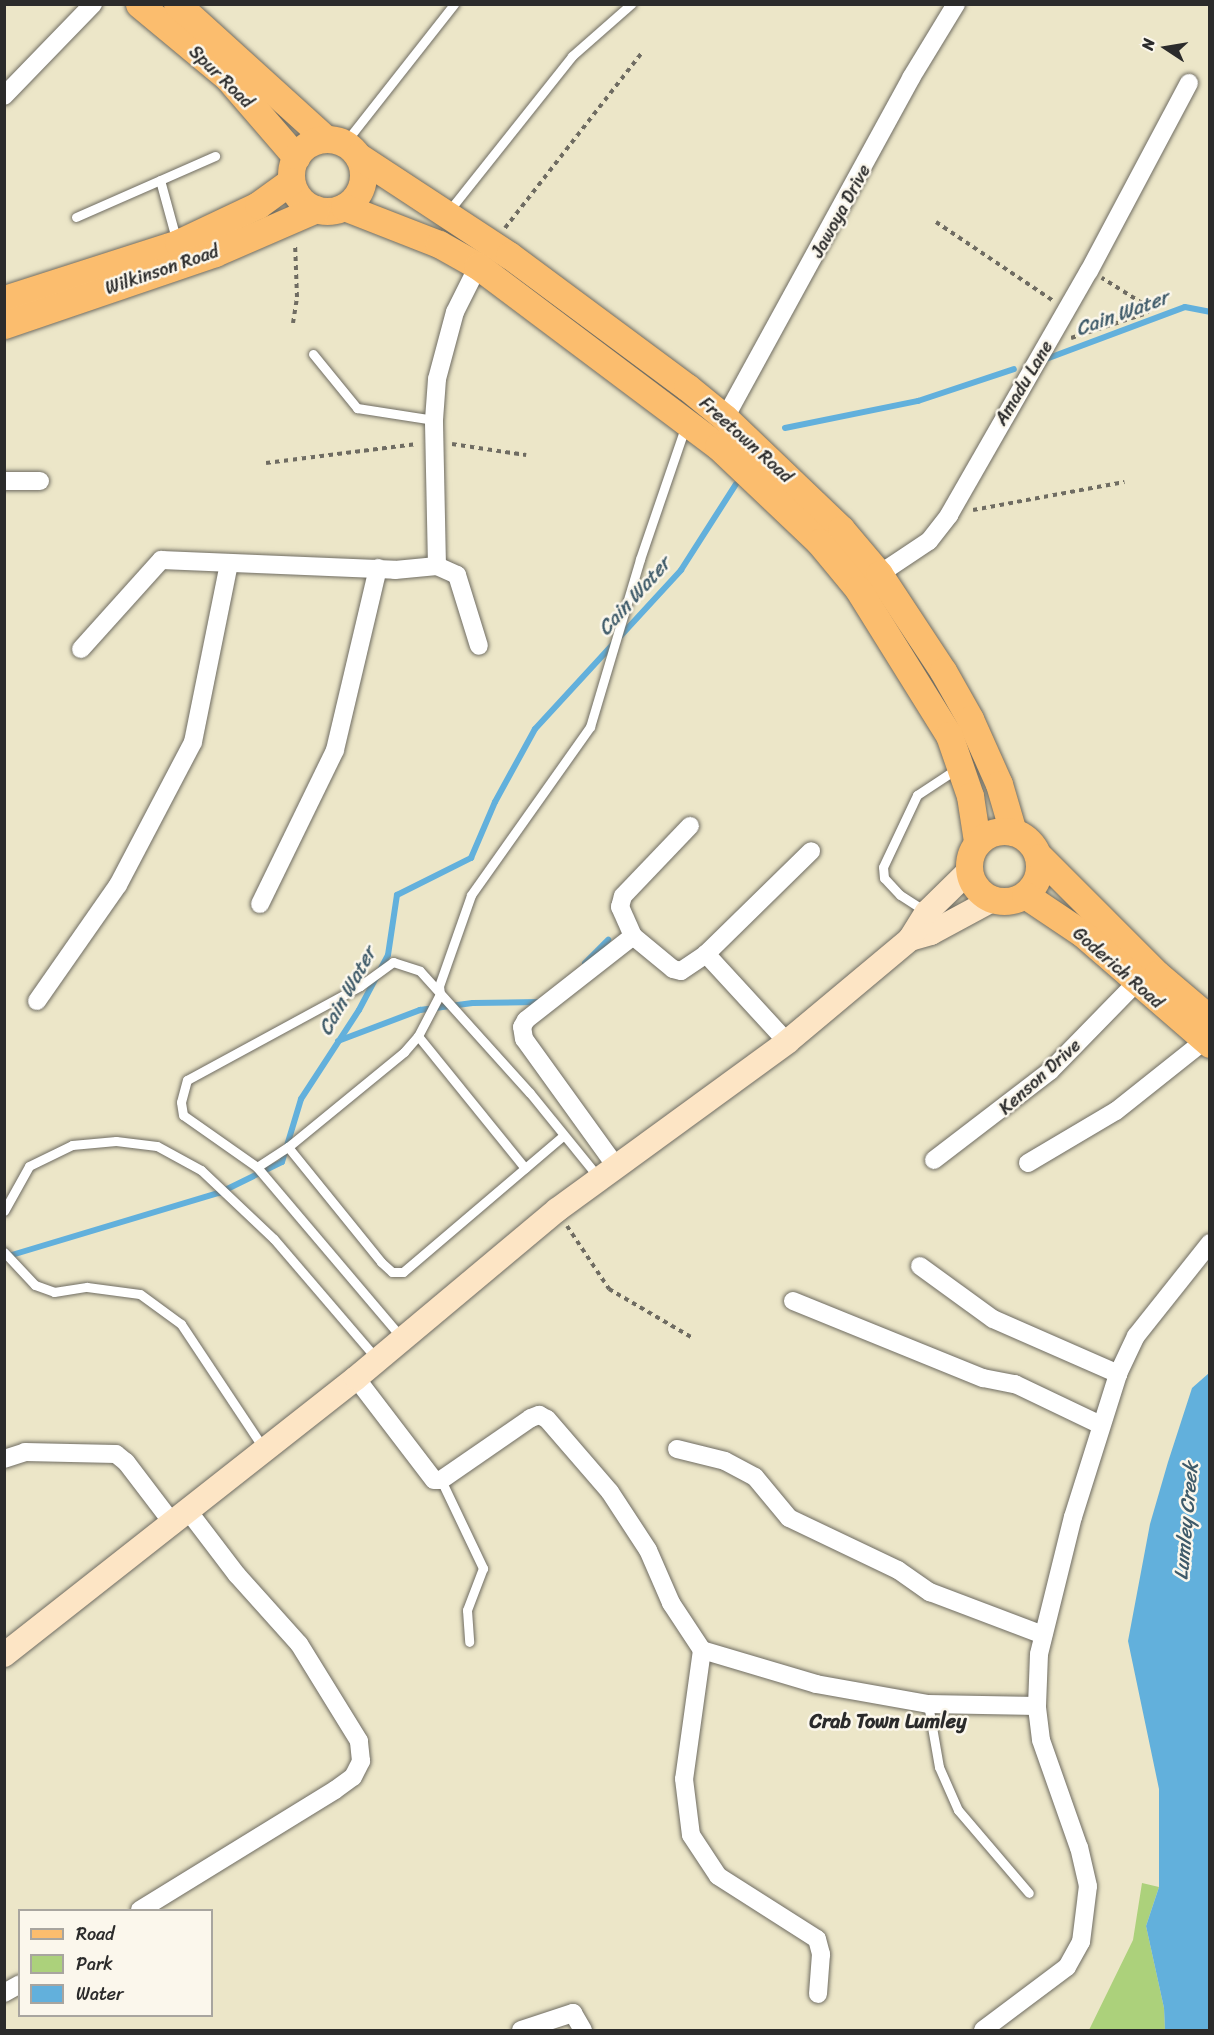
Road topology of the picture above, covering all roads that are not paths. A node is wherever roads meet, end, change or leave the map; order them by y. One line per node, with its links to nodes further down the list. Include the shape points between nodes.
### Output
1 (93, 4): 8 (street)
2 (139, 4): 11 (main road, Spur Road, via 227,77)
3 (177, 4): 9 (main road, Spur Road)
4 (454, 4): 9 (lane)
5 (630, 4): 14 (lane, via 572,56)
6 (956, 4): 22 (street, Jawoya Drive, via 911,78)
7 (1189, 83): 30 (street, Amadu Lane, via 1089,271 948,514 929,541)
8 (4, 96)
9 (343, 146): 11 (main road, via 313,142); 13 (main road, via 362,185); 14 (main road, Freetown Road)
10 (215, 156): 12 (lane)
11 (294, 169): 15 (main road); 17 (main road, Wilkinson Road, via 258,205)
12 (160, 180): 16 (lane); 17 (lane)
13 (344, 207): 15 (main road); 18 (main road, Freetown Road, via 439,244)
14 (447, 214): 18 (main road, Freetown Road)
15 (305, 215): 17 (main road, Wilkinson Road, via 215,253)
16 (76, 217)
17 (180, 252): 19 (main road, Wilkinson Road); 20 (main road, Wilkinson Road)
18 (485, 255): 22 (main road, Freetown Road); 23 (street, via 446,340); 24 (main road, Freetown Road)
19 (4, 299)
20 (4, 325)
21 (314, 354): 23 (lane, via 357,408)
22 (725, 418): 30 (main road, Freetown Road, via 841,529)
23 (434, 420): 28 (street)
24 (687, 422): 30 (main road, Freetown Road, via 718,446 819,542); 48 (lane, via 618,632 600,702 577,748 471,896 439,986)
25 (4, 481): 26 (street)
26 (40, 481)
27 (229, 564): 29 (street); 32 (street, via 162,560); 49 (street, via 193,742 118,885)
28 (437, 566): 29 (street); 31 (street, via 457,575)
29 (378, 568): 42 (street, via 335,750)
30 (869, 581): 33 (main road, Freetown Road); 35 (main road, Freetown Road, via 970,718 999,784)
31 (480, 646)
32 (81, 649)
33 (961, 766): 36 (main road, Freetown Road); 43 (lane, via 917,795 883,867 884,878 900,895)
34 (690, 826): 44 (street, via 623,896 620,907)
35 (1012, 832): 36 (main road, via 997,832); 38 (main road, via 1025,837)
36 (977, 841): 39 (main road)
37 (811, 851): 46 (street)
38 (1040, 857): 40 (main road, via 1034,884); 50 (main road, Goderich Road, via 1157,974)
39 (968, 872): 41 (main road, via 972,884); 43 (main road)
40 (1024, 895): 41 (main road, via 1005,902); 47 (main road, Goderich Road, via 1083,934)
41 (992, 900): 45 (main road, via 931,933)
42 (260, 904)
43 (927, 912): 45 (main road)
44 (633, 936): 46 (street, via 673,969 681,971); 59 (street, via 525,1020 522,1028 524,1039)
45 (910, 939): 52 (main road)
46 (706, 954): 52 (street)
47 (1136, 983): 50 (main road, Goderich Road); 55 (street, Kenson Drive, via 1050,1071)
48 (440, 994): 51 (lane); 53 (lane, via 530,1093); 57 (lane, via 420,971 393,962 360,986 188,1080 181,1102 183,1115)
49 (37, 1001)
50 (1208, 1034): 56 (street, via 1116,1111)
51 (418, 1036): 54 (lane, via 404,1052); 58 (lane)
52 (787, 1042): 59 (main road)
53 (562, 1136): 58 (lane); 59 (lane)
54 (288, 1147): 57 (lane); 58 (lane, via 392,1272 403,1272)
55 (934, 1160)
56 (1028, 1163)
57 (257, 1167): 65 (lane)
58 (525, 1168)
59 (607, 1171): 65 (main road)
60 (4, 1211): 66 (lane, via 29,1166 72,1145 116,1141 158,1146 201,1170 274,1239)
61 (1209, 1243): 67 (street, via 1136,1336)
62 (4, 1252): 70 (lane, via 35,1285 54,1292 87,1287 140,1294 181,1324)
63 (920, 1266): 67 (street, via 993,1318)
64 (792, 1301): 69 (street, via 983,1378 1015,1384)
65 (401, 1337): 66 (main road)
66 (376, 1359): 68 (main road)
67 (1118, 1374): 69 (street)
68 (356, 1378): 70 (main road); 73 (street, via 429,1478)
69 (1099, 1424): 75 (street)
70 (264, 1449): 74 (main road)
71 (677, 1449): 75 (street, via 725,1461 754,1477 789,1518 898,1570 930,1592)
72 (4, 1459): 74 (street, via 25,1452 116,1454)
73 (441, 1480): 76 (lane, via 483,1568 467,1610); 77 (street, via 531,1418 539,1415 547,1419 610,1491 648,1550 670,1603)
74 (182, 1518): 78 (main road); 82 (street, via 299,1644 359,1741 361,1761 353,1777 335,1790)
75 (1044, 1635): 80 (street)
76 (469, 1642)
77 (702, 1650): 79 (street, via 816,1684); 85 (street, via 684,1779 691,1835 718,1876 817,1939 821,1954)
78 (4, 1655)
79 (928, 1704): 80 (street); 81 (lane, via 939,1767 958,1810)
80 (1037, 1706): 88 (street, via 1044,1752 1079,1848 1088,1886 1086,1917 1081,1942 1067,1967)
81 (1029, 1893)
82 (143, 1909)
83 (18, 1985): 84 (street)
84 (4, 1993)
85 (818, 1994)
86 (521, 2031): 87 (street, via 573,2013)
87 (583, 2031)
88 (984, 2031)

